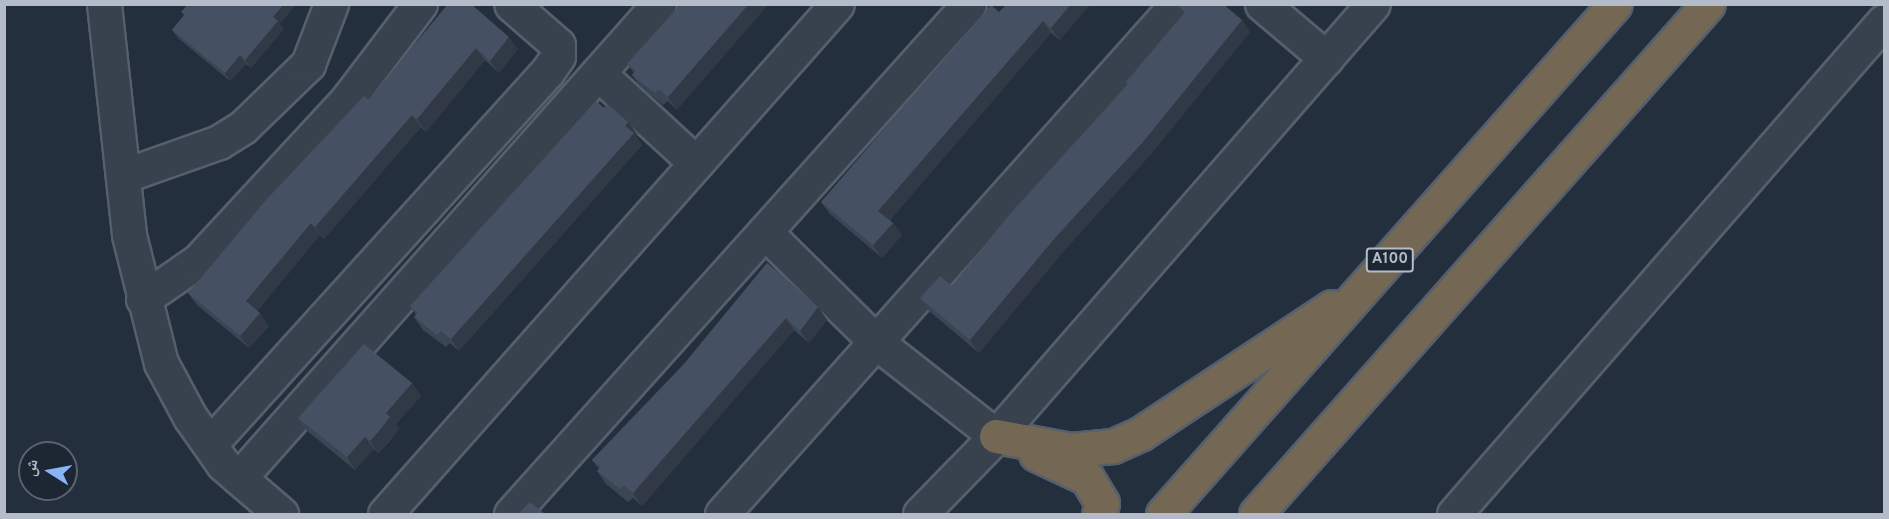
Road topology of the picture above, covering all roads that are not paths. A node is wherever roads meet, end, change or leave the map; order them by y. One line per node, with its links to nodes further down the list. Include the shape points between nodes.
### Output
1 (104, 4): 17 (street)
2 (331, 4): 17 (street, via 308,64 243,127 219,142)
3 (420, 4): 20 (street, via 347,100 198,261)
4 (511, 4): 23 (street, via 558,45 558,56)
5 (659, 4): 15 (street)
6 (837, 4): 16 (street)
7 (969, 4): 18 (street)
8 (1177, 4): 21 (street)
9 (1262, 4): 14 (street)
10 (1372, 4): 14 (street)
11 (1615, 4): 19 (highway, A100)
12 (1708, 4): 32 (highway)
13 (1884, 21): 33 (street)
14 (1326, 58): 22 (street)
15 (598, 73): 16 (street); 24 (street)
16 (696, 163): 26 (street)
17 (123, 176): 20 (street, via 129,235)
18 (765, 232): 21 (street); 27 (street)
19 (1373, 279): 22 (highway, via 1140,434 1113,446 1071,450); 31 (highway, A100)
20 (143, 299): 23 (street, via 161,363)
21 (876, 342): 22 (street); 28 (street)
22 (996, 436): 29 (street); 30 (highway, via 1088,478 1102,503)
23 (210, 444): 24 (street)
24 (239, 478): 25 (street)
25 (281, 514)
26 (386, 514)
27 (512, 514)
28 (722, 514)
29 (921, 514)
30 (1100, 514)
31 (1163, 514)
32 (1256, 514)
33 (1454, 514)

